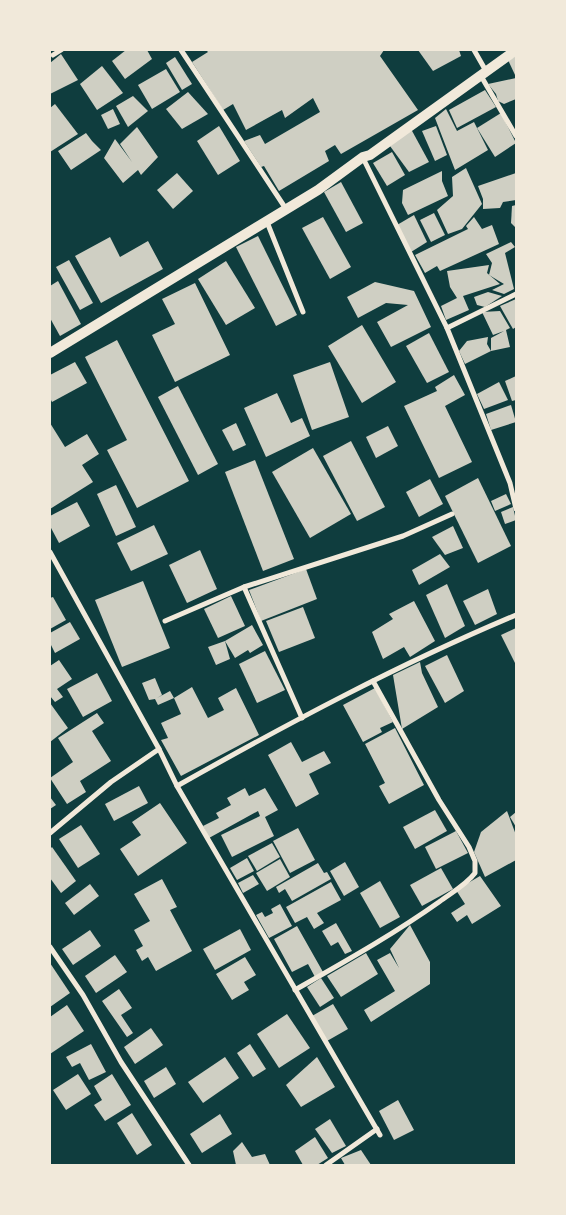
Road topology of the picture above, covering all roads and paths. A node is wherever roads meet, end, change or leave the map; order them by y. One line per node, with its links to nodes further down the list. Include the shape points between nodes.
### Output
1 (61, 50): 5 (street)
2 (181, 50): 9 (street)
3 (474, 50): 6 (street)
4 (516, 50): 6 (main road)
5 (53, 55)
6 (484, 74): 7 (street); 8 (main road)
7 (516, 136)
8 (363, 157): 9 (main road); 13 (street)
9 (286, 209): 10 (main road)
10 (267, 221): 12 (street); 14 (main road)
11 (516, 294): 13 (street)
12 (304, 312)
13 (447, 328): 15 (street, via 510,483)
14 (50, 353)
15 (516, 509)
16 (452, 514): 18 (street, via 403,536)
17 (50, 552): 23 (street)
18 (244, 587): 20 (street); 22 (street)
19 (516, 615): 21 (street)
20 (165, 621)
21 (373, 681): 22 (street); 27 (street, via 469,847 475,861 475,873 427,911)
22 (302, 718): 24 (street)
23 (159, 749): 24 (street); 25 (street, via 111,782)
24 (177, 786): 27 (street)
25 (50, 833)
26 (50, 947): 30 (street)
27 (296, 990): 28 (street)
28 (377, 1129): 29 (street); 31 (street)
29 (380, 1135)
30 (189, 1165)
31 (326, 1165)

